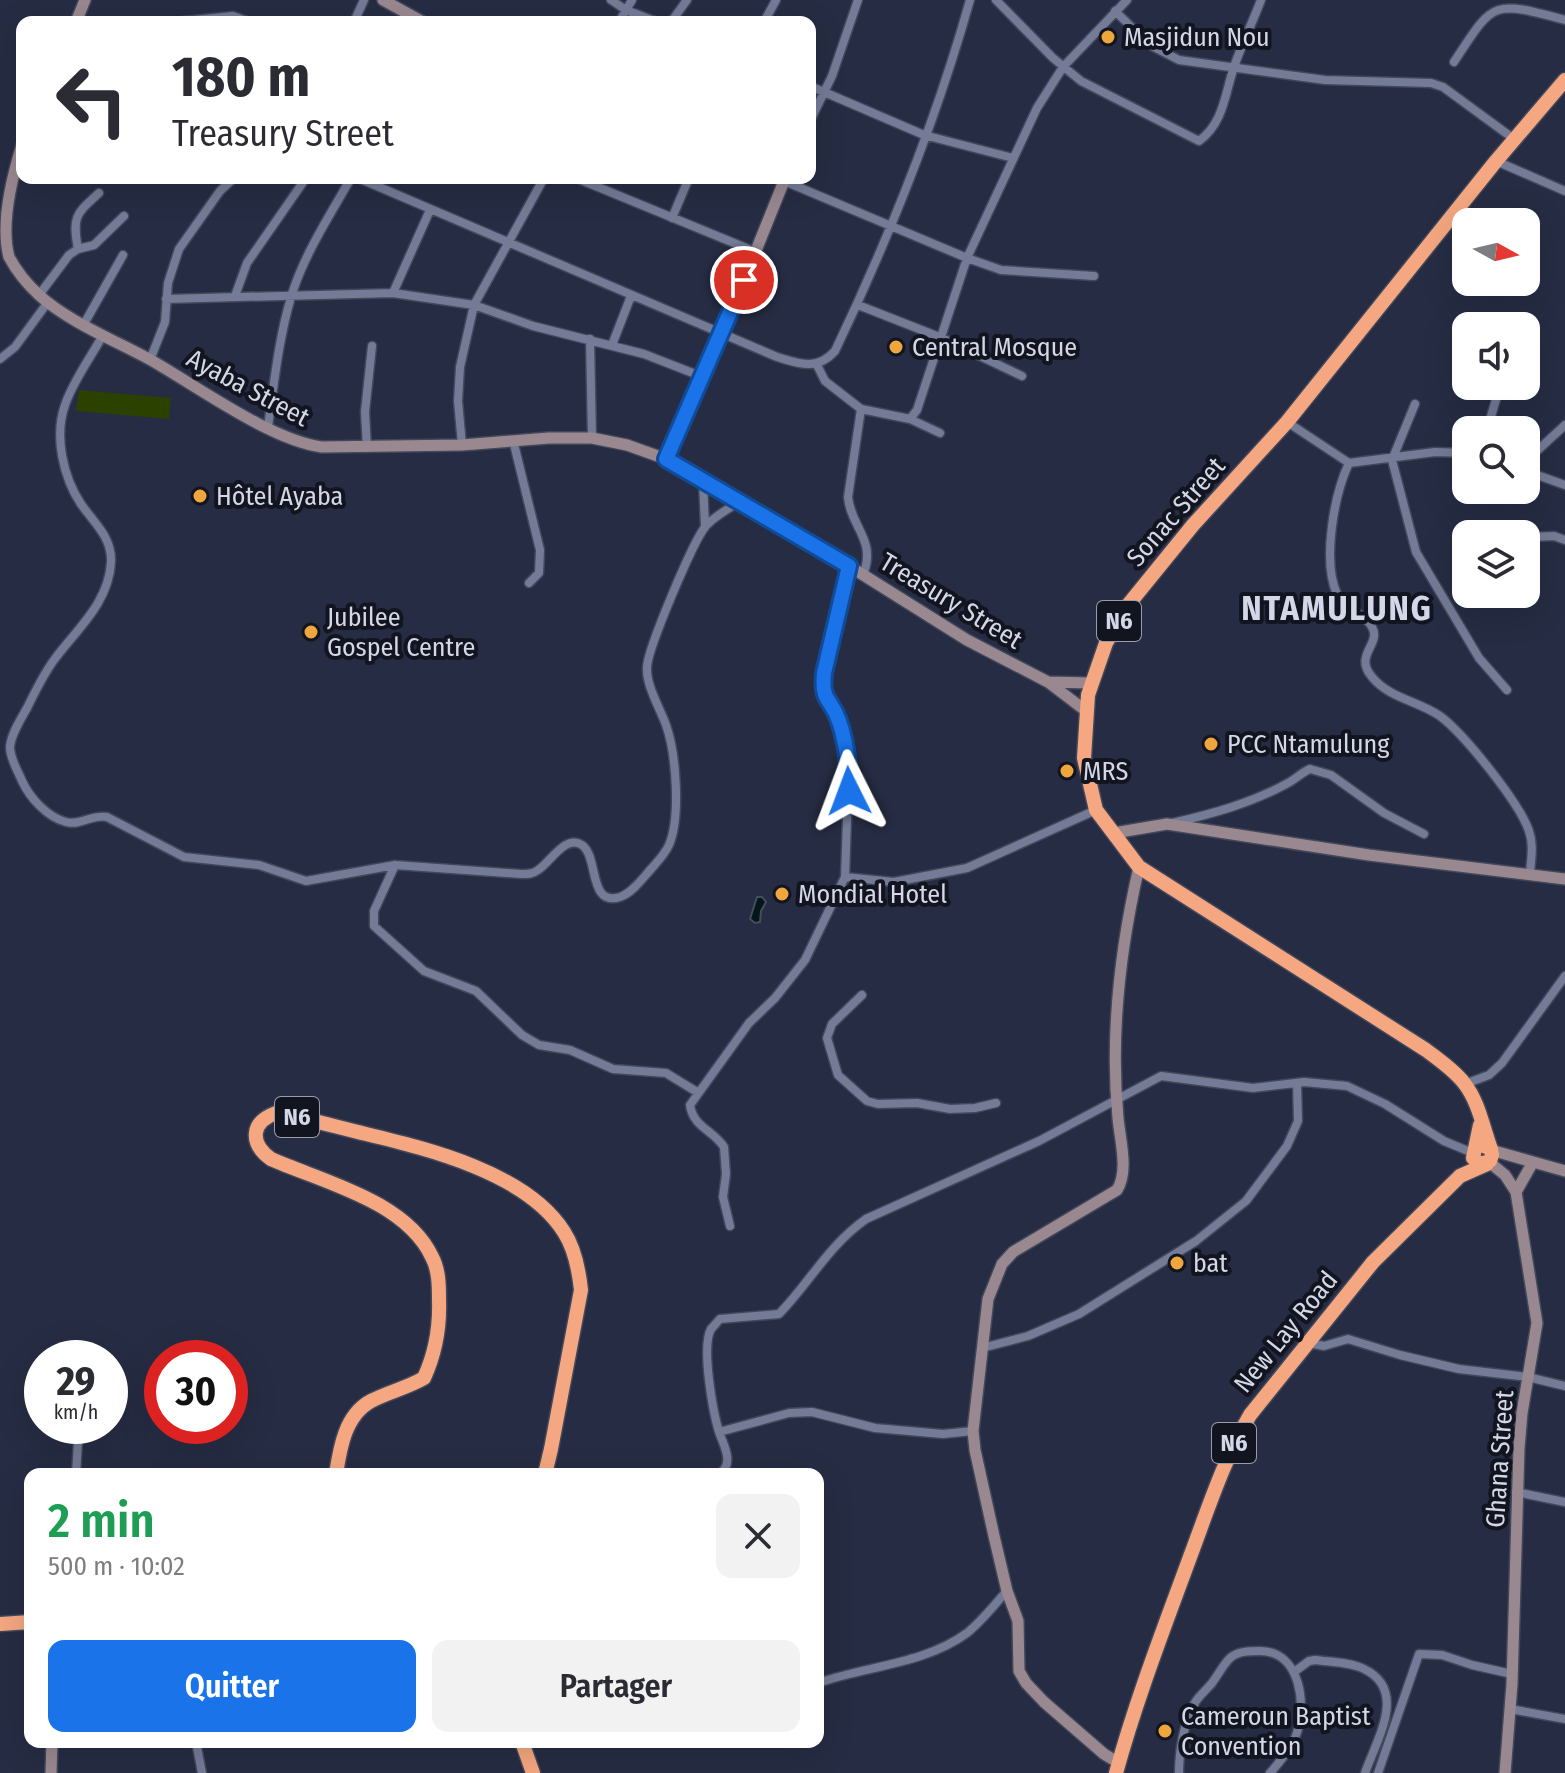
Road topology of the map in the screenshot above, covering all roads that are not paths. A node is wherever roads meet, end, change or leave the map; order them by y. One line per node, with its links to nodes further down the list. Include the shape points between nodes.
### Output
1 (383, 0): 11 (street)
2 (611, 0): 9 (street)
3 (632, 0): 9 (street)
4 (858, 0): 20 (street)
5 (970, 0): 22 (street)
6 (996, 0): 16 (street)
7 (1127, 0): 10 (street)
8 (1261, 0): 17 (street)
9 (626, 10): 12 (street); 13 (street)
10 (1115, 11): 16 (street); 17 (street, via 1150,45 1179,60)
11 (412, 16)
12 (622, 16)
13 (642, 16)
14 (1565, 20): 15 (street, via 1512,1 1498,3)
15 (1454, 62)
16 (1063, 67): 17 (street, via 1199,141 1209,134 1226,100); 24 (street)
17 (1234, 67): 23 (street, via 1325,80 1431,83)
18 (1565, 80): 23 (highway, Sonac Street / N6)
19 (816, 89): 20 (street)
20 (825, 93): 21 (street); 22 (street)
21 (816, 110)
22 (924, 135): 24 (street); 41 (street)
23 (1514, 139): 25 (highway, Sonac Street / N6)
24 (1013, 158): 47 (street)
25 (1496, 161): 36 (street); 72 (highway, Sonac Street / N6)
26 (16, 166): 42 (street, Ayaba Street)
27 (228, 184): 54 (street, via 179,249)
28 (302, 184): 51 (street, via 247,263)
29 (348, 184): 50 (street)
30 (372, 184): 38 (street)
31 (541, 184): 43 (street)
32 (590, 184): 40 (street)
33 (686, 184): 40 (street)
34 (781, 184): 45 (street)
35 (795, 184): 41 (street)
36 (1565, 191)
37 (99, 193): 44 (street, via 74,220)
38 (430, 210): 43 (street); 49 (street)
39 (124, 216): 44 (street, via 94,245)
40 (672, 218): 45 (street)
41 (893, 225): 47 (street); 56 (street)
42 (1, 236): 53 (street, Ayaba Street, via 9,257)
43 (509, 243): 52 (street); 55 (street)
44 (78, 249): 53 (street)
45 (756, 252): 59 (street)
46 (123, 255): 57 (street)
47 (967, 258): 48 (street, via 1001,270); 60 (street)
48 (1094, 276)
49 (393, 293): 50 (street); 55 (street)
50 (292, 294): 51 (street); 74 (street)
51 (235, 296): 54 (street)
52 (631, 296): 59 (street); 62 (street)
53 (44, 298): 57 (street, Ayaba Street); 64 (street, via 15,347)
54 (166, 299): 65 (street, via 165,322)
55 (474, 305): 61 (street); 78 (street, via 460,367)
56 (858, 305): 60 (street); 66 (street, via 835,351)
57 (84, 324): 58 (street, Ayaba Street)
58 (103, 335): 65 (street, Ayaba Street); 103 (street, via 66,400 60,424 67,471 81,503 107,539 111,565 87,621 54,659 12,738 12,757 27,791 58,819 76,823 107,817 191,860 259,865 306,881)
59 (722, 335): 66 (street, via 805,366); 68 (street)
60 (942, 338): 67 (street); 71 (street)
61 (590, 339): 62 (street); 76 (street)
62 (612, 345): 68 (street)
63 (372, 346): 79 (street)
64 (0, 359)
65 (150, 360): 74 (street, Ayaba Street)
66 (817, 365): 70 (street, via 825,381)
67 (1022, 376)
68 (703, 377): 82 (street)
69 (1415, 404): 83 (street)
70 (861, 409): 71 (street); 93 (street, via 848,497 866,545)
71 (910, 419): 75 (street)
72 (1287, 422): 84 (street); 96 (highway, Sonac Street / N6, via 1128,605)
73 (1565, 425): 80 (street)
74 (268, 427): 79 (street, Ayaba Street, via 306,444)
75 (940, 433)
76 (592, 438): 77 (street, Ayaba Street); 82 (street, Ayaba Street)
77 (513, 440): 78 (street, Ayaba Street); 94 (street, via 540,550 539,573)
78 (462, 445): 79 (street, Ayaba Street)
79 (367, 448)
80 (1540, 448)
81 (1452, 453): 83 (street)
82 (666, 459): 86 (street, Treasury Street)
83 (1392, 460): 84 (street); 97 (street, via 1416,552 1479,658)
84 (1349, 463): 105 (street, via 1338,487 1329,567 1342,602 1373,628 1364,659 1367,670 1385,689 1451,725 1485,766 1528,829)
85 (1540, 476): 87 (street)
86 (703, 481): 88 (street, Treasury Street); 89 (street)
87 (1565, 485)
88 (739, 502): 89 (street); 92 (street, Treasury Street)
89 (705, 526): 103 (street, via 647,665 670,738 675,798 674,828 661,858 616,899 599,890 586,850 573,843 532,873)
90 (1540, 537): 91 (street)
91 (1565, 540)
92 (849, 566): 93 (street, Treasury Street); 106 (street, via 822,691 838,718 849,762)
93 (863, 575): 95 (street, Treasury Street, via 967,640)
94 (529, 583)
95 (1048, 682): 96 (street, Treasury Street); 98 (street, Treasury Street)
96 (1091, 683): 98 (highway, Sonac Street / N6)
97 (1507, 690)
98 (1086, 711): 99 (highway, Sonac Street / N6, via 1084,758)
99 (1096, 810): 101 (highway, Sonac Street / N6); 106 (street, via 967,868 894,882)
100 (1167, 824): 101 (street); 102 (street, via 1252,800 1310,769 1331,775); 105 (street)
101 (1114, 833): 104 (highway, Sonac Street / N6)
102 (1424, 834)
103 (395, 865): 112 (street, via 374,911 374,926 416,965 476,991 539,1045 570,1050 613,1069 666,1073)
104 (1139, 867): 111 (highway, Sonac Street / N6, via 1426,1050); 113 (street, via 1119,976)
105 (1530, 873): 107 (street)
106 (845, 877): 112 (street, via 805,960)
107 (1564, 878)
108 (1565, 976): 111 (street, via 1502,1063 1489,1075)
109 (862, 995): 114 (street, via 832,1024 827,1038 838,1075 867,1101 950,1109)
110 (1297, 1083): 113 (street, via 1253,1088 1161,1076); 115 (street, via 1347,1086 1444,1141); 121 (street, via 1298,1121 1287,1146 1246,1201 1196,1241 1079,1314)
111 (1465, 1084): 115 (highway, Sonac Street / N6, via 1481,1121)
112 (697, 1092): 119 (street, via 691,1114 724,1147 723,1197)
113 (1116, 1101): 121 (street, via 1120,1185 1002,1264 988,1299); 125 (street, via 866,1219 837,1242 779,1314 720,1319 708,1341)
114 (996, 1103)
115 (1484, 1155): 116 (street); 118 (street); 120 (highway, New Lay Road / N6, via 1373,1262)
116 (1536, 1162): 117 (street); 118 (street)
117 (1565, 1171)
118 (1516, 1192): 122 (street, Ghana Street, via 1536,1304)
119 (730, 1226)
120 (1308, 1343): 122 (street, via 1324,1346 1348,1339 1459,1369); 144 (highway, New Lay Road / N6, via 1236,1439)
121 (982, 1348): 124 (street)
122 (1528, 1377): 123 (street); 131 (street, Ghana Street)
123 (1565, 1386)
124 (973, 1431): 125 (street, via 875,1428 812,1412); 133 (street)
125 (719, 1432): 130 (street)
126 (78, 1444): 127 (street)
127 (76, 1468)
128 (337, 1468): 129 (highway, N6, via 341,1441 367,1402 424,1378 440,1325 438,1274 432,1256 391,1212 259,1151 257,1128 264,1117 276,1113 397,1140 466,1162 516,1188 564,1232 581,1290)
129 (546, 1468)
130 (726, 1468)
131 (1516, 1492): 132 (street); 137 (street, Ghana Street)
132 (1565, 1502)
133 (1007, 1591): 138 (street, via 967,1634 949,1643); 144 (street, via 1018,1621 1017,1656 1026,1683)
134 (24, 1622): 135 (highway)
135 (0, 1624)
136 (1294, 1672): 148 (street, via 1272,1651 1241,1652 1230,1658 1195,1702); 149 (street, via 1299,1689 1296,1735); 150 (street, via 1315,1660 1362,1667 1386,1688 1386,1713)
137 (1512, 1674): 139 (street, Ghana Street); 151 (street, via 1419,1654)
138 (824, 1681)
139 (1510, 1709): 140 (street); 152 (street, Ghana Street)
140 (1565, 1719)
141 (52, 1748): 145 (street)
142 (197, 1748): 146 (street)
143 (524, 1748): 147 (highway)
144 (1117, 1768)
145 (51, 1773)
146 (202, 1773)
147 (533, 1773)
148 (1179, 1773)
149 (1270, 1773)
150 (1365, 1773)
151 (1378, 1773)
152 (1505, 1773)

